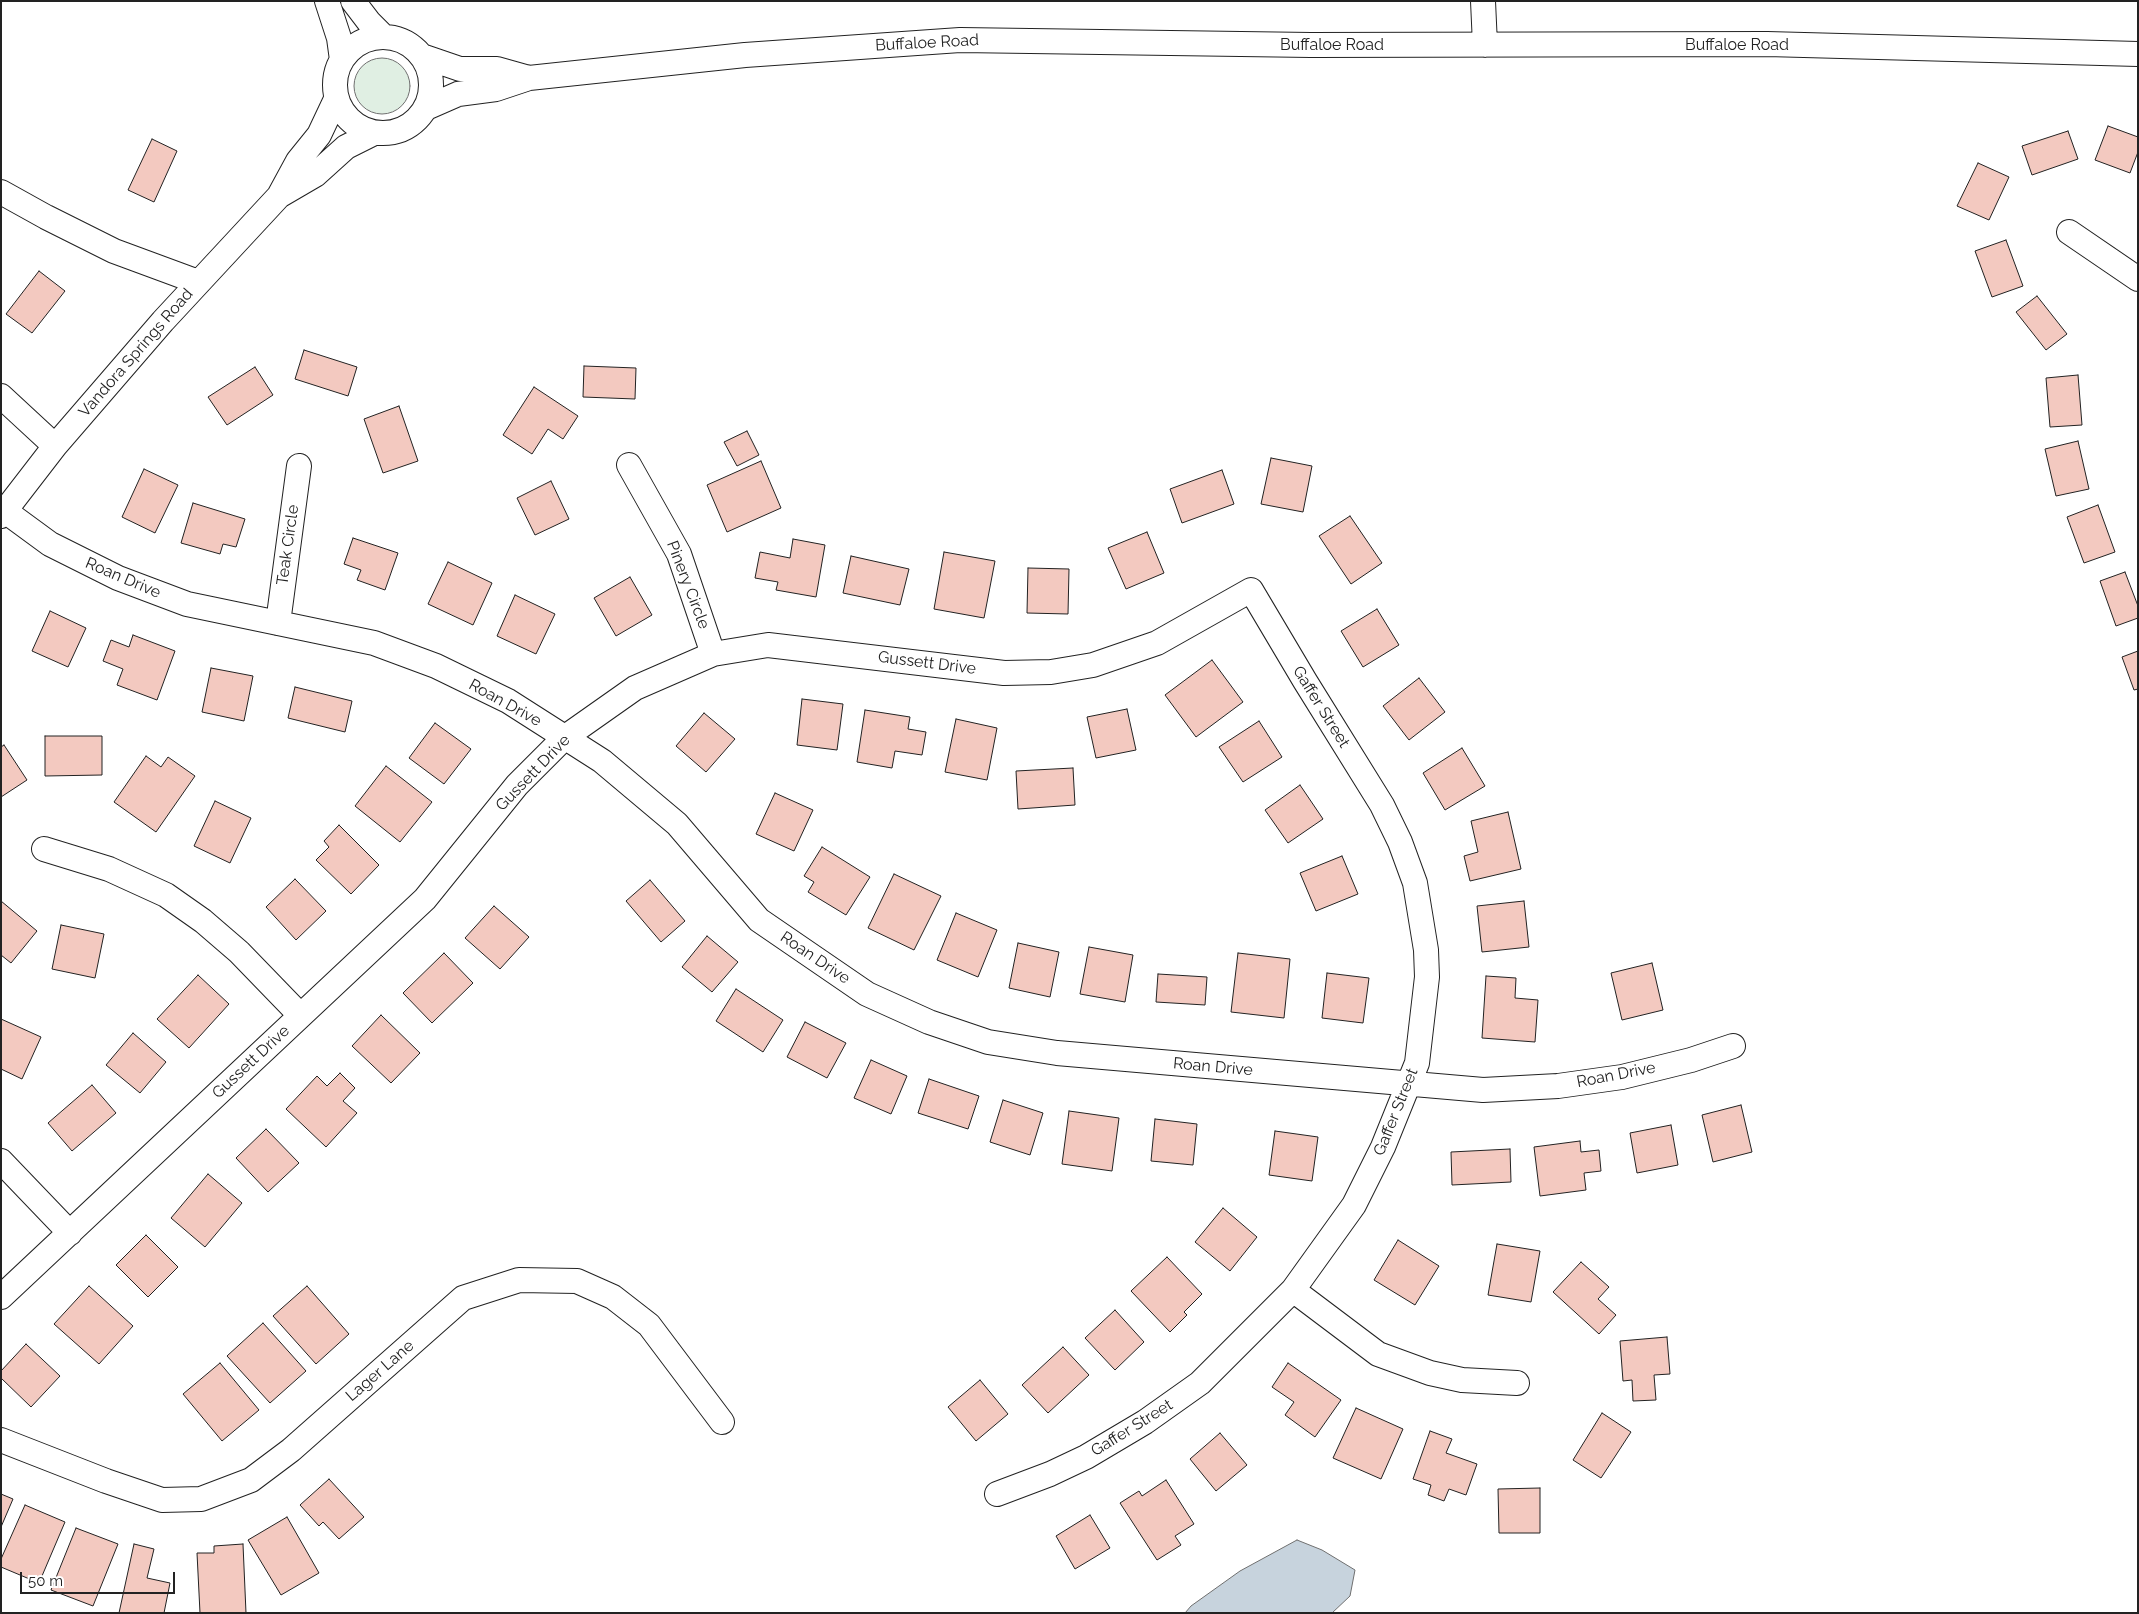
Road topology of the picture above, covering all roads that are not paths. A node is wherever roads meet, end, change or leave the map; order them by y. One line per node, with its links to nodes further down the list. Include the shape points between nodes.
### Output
1 (327, 1): 8 (street, via 339,38)
2 (353, 1): 4 (street)
3 (1483, 1): 5 (street)
4 (384, 37): 7 (street, via 412,46); 8 (street, via 367,39 353,47)
5 (1485, 45): 6 (street, Buffaloe Road, via 1767,44); 9 (street, Buffaloe Road, via 960,40 745,55)
6 (2138, 54)
7 (422, 56): 9 (street, Buffaloe Road, via 460,68 498,70); 11 (street, via 432,81)
8 (342, 60): 10 (street, via 337,72)
9 (528, 78): 11 (street, Buffaloe Road, via 496,89 458,94)
10 (336, 99): 12 (street, via 350,121); 14 (street, Vandora Springs Road, via 319,134 298,161)
11 (426, 108): 12 (street, via 404,129 390,134)
12 (374, 133): 14 (street, Vandora Springs Road, via 346,147 315,175)
13 (1, 192): 17 (street, via 114,251)
14 (279, 196): 17 (street, Vandora Springs Road)
15 (2069, 232): 16 (street)
16 (2138, 280)
17 (198, 282): 19 (street, Vandora Springs Road)
18 (1, 396): 19 (street)
19 (55, 446): 22 (street, Vandora Springs Road)
20 (629, 465): 25 (street, Pinery Circle, via 679,554)
21 (299, 466): 24 (street, Teak Circle)
22 (3, 514): 24 (street, Roan Drive, via 50,544 118,578 187,604)
23 (1251, 590): 25 (street, Gussett Drive, via 1157,643 1093,665 1051,672 1004,673 768,645); 30 (street, Gaffer Street, via 1382,805 1415,883 1426,950 1426,977 1417,1063)
24 (278, 623): 26 (street, Roan Drive, via 374,643 436,666 508,701)
25 (714, 654): 26 (street, Gussett Drive, via 635,688)
26 (564, 738): 28 (street, Gussett Drive, via 516,785 425,899); 30 (street, Roan Drive, via 602,761 677,824 759,920 867,994 929,1022 988,1042 1057,1053)
27 (44, 849): 28 (street, via 109,869 166,895 232,946)
28 (300, 1015): 32 (street, Gussett Drive)
29 (1734, 1046): 30 (street, Roan Drive, via 1622,1077 1558,1086 1483,1090)
30 (1409, 1085): 33 (street, Gaffer Street, via 1383,1148 1354,1205)
31 (1, 1161): 32 (street)
32 (70, 1233): 34 (street, Gussett Drive)
33 (1293, 1290): 35 (street, via 1378,1354 1430,1373 1462,1380); 38 (street, Gaffer Street, via 1200,1383 1145,1422 1086,1457)
34 (1, 1297)
35 (1517, 1383)
36 (722, 1422): 37 (street, Lager Lane, via 649,1325 613,1297 577,1282 518,1280 463,1298 291,1450 251,1480 201,1499 162,1500)
37 (1, 1440)
38 (997, 1494)

